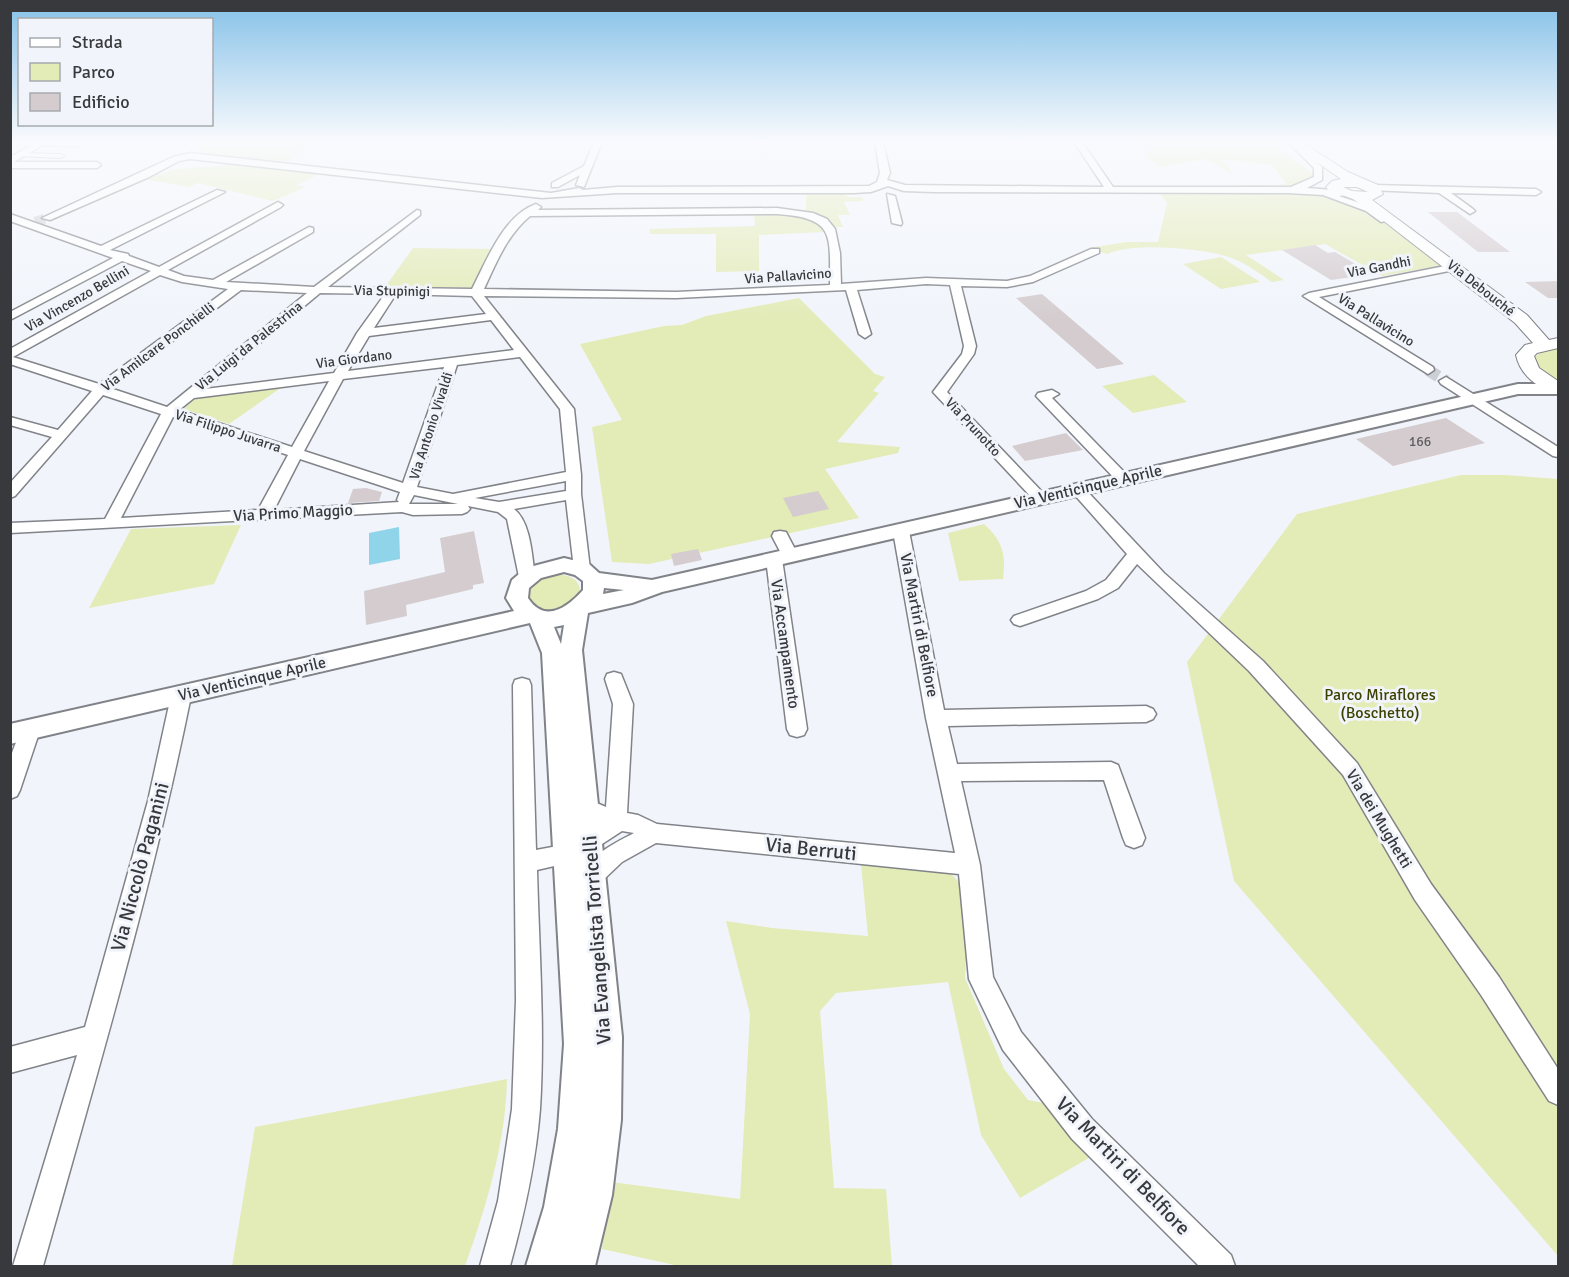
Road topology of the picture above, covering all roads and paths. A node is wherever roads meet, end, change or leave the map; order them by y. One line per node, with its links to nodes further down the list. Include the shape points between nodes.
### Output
1 (85, 202): 15 (street)
2 (200, 202): 21 (street)
3 (532, 202): 12 (street)
4 (546, 202): 12 (street)
5 (891, 202): 17 (street)
6 (1352, 202): 20 (street)
7 (1375, 202): 20 (main road, Via Debouché, via 1381,212)
8 (1378, 202): 24 (main road, Via Debouché)
9 (1457, 202): 11 (street)
10 (278, 205): 26 (street, Via Vincenzo Bellini)
11 (1470, 211)
12 (529, 212): 31 (street, via 809,213 823,219 831,231); 34 (street, via 506,234)
13 (417, 213): 32 (street, Via Luigi da Palestrina)
14 (10, 218): 16 (street, Via Stupinigi)
15 (47, 218)
16 (33, 223): 19 (street); 21 (street, Via Stupinigi)
17 (897, 223)
18 (309, 230): 28 (street)
19 (10, 232)
20 (1424, 246): 24 (main road, Via Debouché)
21 (103, 249): 23 (street, Via Stupinigi)
22 (1095, 251): 27 (street, Via Pallavicino, via 1026,281)
23 (124, 256): 26 (street, Via Stupinigi); 37 (street)
24 (1441, 257): 25 (main road, Via Debouché)
25 (1455, 267): 35 (street, Via Gandhi); 40 (main road, Via Debouché, via 1539,337)
26 (158, 271): 28 (street, Via Stupinigi); 42 (street, Via Vincenzo Bellini)
27 (955, 282): 30 (street, Via Pallavicino); 66 (street, Via Prunotto, via 970,346 940,392)
28 (214, 284): 29 (street, Via Stupinigi)
29 (238, 287): 32 (street, Via Stupinigi); 50 (street, Via Amilcare Ponchielli)
30 (851, 287): 31 (street, Via Pallavicino); 39 (street)
31 (836, 288): 34 (street, Via Pallavicino, via 735,295)
32 (317, 290): 33 (street, Via Stupinigi); 53 (street, Via Luigi da Palestrina)
33 (393, 291): 34 (street, Via Stupinigi); 38 (street)
34 (476, 293): 36 (street)
35 (1309, 296): 45 (street, Via Pallavicino)
36 (495, 316): 38 (street); 41 (street)
37 (10, 317)
38 (363, 333): 47 (street)
39 (865, 334)
40 (1553, 342): 46 (main road, via 1525,355)
41 (522, 353): 44 (street, Via Giordano); 60 (street, via 567,409)
42 (10, 354)
43 (10, 360): 50 (street, Via Filippo Juvarra)
44 (452, 362): 47 (street, Via Giordano); 62 (street, Via Antonio Vivaldi)
45 (1428, 370)
46 (1534, 374): 49 (main road); 51 (street)
47 (338, 376): 53 (street, Via Giordano); 58 (street)
48 (1446, 381): 54 (street)
49 (1558, 388): 51 (street, Via Venticinque Aprile)
50 (101, 389): 55 (street, Via Filippo Juvarra); 57 (street, Via Amilcare Ponchielli)
51 (1518, 389): 54 (street, Via Venticinque Aprile)
52 (1052, 394): 61 (street, via 1043,396)
53 (189, 395): 55 (street, Via Luigi da Palestrina)
54 (1473, 399): 59 (street); 61 (street, Via Venticinque Aprile)
55 (169, 412): 58 (street, Via Filippo Juvarra); 71 (street, Via Luigi da Palestrina)
56 (10, 421): 57 (street)
57 (61, 435): 64 (street, Via Amilcare Ponchielli)
58 (295, 453): 62 (street, Via Filippo Juvarra); 70 (street)
59 (1558, 453)
60 (574, 475): 65 (street); 67 (street, Via Filippo Juvarra)
61 (1123, 479): 63 (street, Via Venticinque Aprile)
62 (410, 490): 67 (street, Via Filippo Juvarra); 68 (street, Via Antonio Vivaldi)
63 (1078, 490): 66 (street, Via Venticinque Aprile); 75 (street, Via dei Mughetti)
64 (10, 493)
65 (573, 494): 69 (street, Via Primo Maggio); 77 (street)
66 (1040, 498): 73 (street, Via Venticinque Aprile)
67 (447, 499): 68 (street, Via Filippo Juvarra); 69 (street, Via Filippo Juvarra)
68 (402, 507): 69 (street, Via Primo Maggio); 70 (street, Via Primo Maggio)
69 (502, 508): 78 (street, via 514,517 518,528)
70 (263, 514): 71 (street, Via Primo Maggio)
71 (110, 524): 72 (street, Via Primo Maggio)
72 (10, 528)
73 (901, 531): 76 (street, Via Venticinque Aprile); 87 (street, Via Martiri di Belfiore)
74 (780, 536): 76 (street)
75 (1137, 553): 82 (street, via 1112,584); 102 (street, Via dei Mughetti, via 1256,666 1350,769 1423,892)
76 (782, 557): 79 (street, Via Venticinque Aprile); 88 (street, Via Accampamento)
77 (587, 574): 78 (street, via 564,565 544,568); 79 (street, Via Venticinque Aprile); 80 (street, via 594,592)
78 (527, 577): 81 (street, via 518,588)
79 (657, 586): 80 (street, Via Venticinque Aprile)
80 (580, 609): 81 (street, via 559,618); 92 (street, Via Evangelista Torricelli, via 571,650)
81 (528, 611): 85 (street, Via Venticinque Aprile); 96 (street, Via Evangelista Torricelli, via 552,653)
82 (1020, 620)
83 (614, 679): 93 (street, via 623,704)
84 (522, 685): 97 (street)
85 (181, 696): 89 (street, Via Venticinque Aprile); 100 (street, Via Niccolò Paganini, via 159,801)
86 (1146, 714): 87 (street, Via Martiri di Belfiore)
87 (936, 718): 90 (street, Via Martiri di Belfiore)
88 (797, 729)
89 (20, 732): 91 (street)
90 (948, 773): 95 (street, via 1111,771); 99 (street, Via Martiri di Belfiore)
91 (10, 790)
92 (587, 808): 93 (street, Via Berruti); 96 (street, Via Evangelista Torricelli)
93 (618, 821): 94 (street, Via Berruti, via 638,824); 96 (street); 98 (street, via 618,839)
94 (654, 833): 98 (street); 99 (street, Via Berruti)
95 (1134, 838)
96 (579, 846): 97 (street); 98 (street, Via Evangelista Torricelli); 106 (street, Via Evangelista Torricelli, via 580,1044 575,1129 562,1207)
97 (525, 862): 105 (street, via 526,1109 512,1201)
98 (603, 865): 107 (street, Via Evangelista Torricelli, via 604,1120 594,1195)
99 (969, 865): 103 (street, Via Martiri di Belfiore, via 981,979 1012,1041 1082,1129)
100 (95, 1037): 101 (street); 104 (street, Via Niccolò Paganini)
101 (10, 1060)
102 (1558, 1092)
103 (1209, 1262)
104 (28, 1266)
105 (495, 1266)
106 (545, 1266)
107 (576, 1266)

